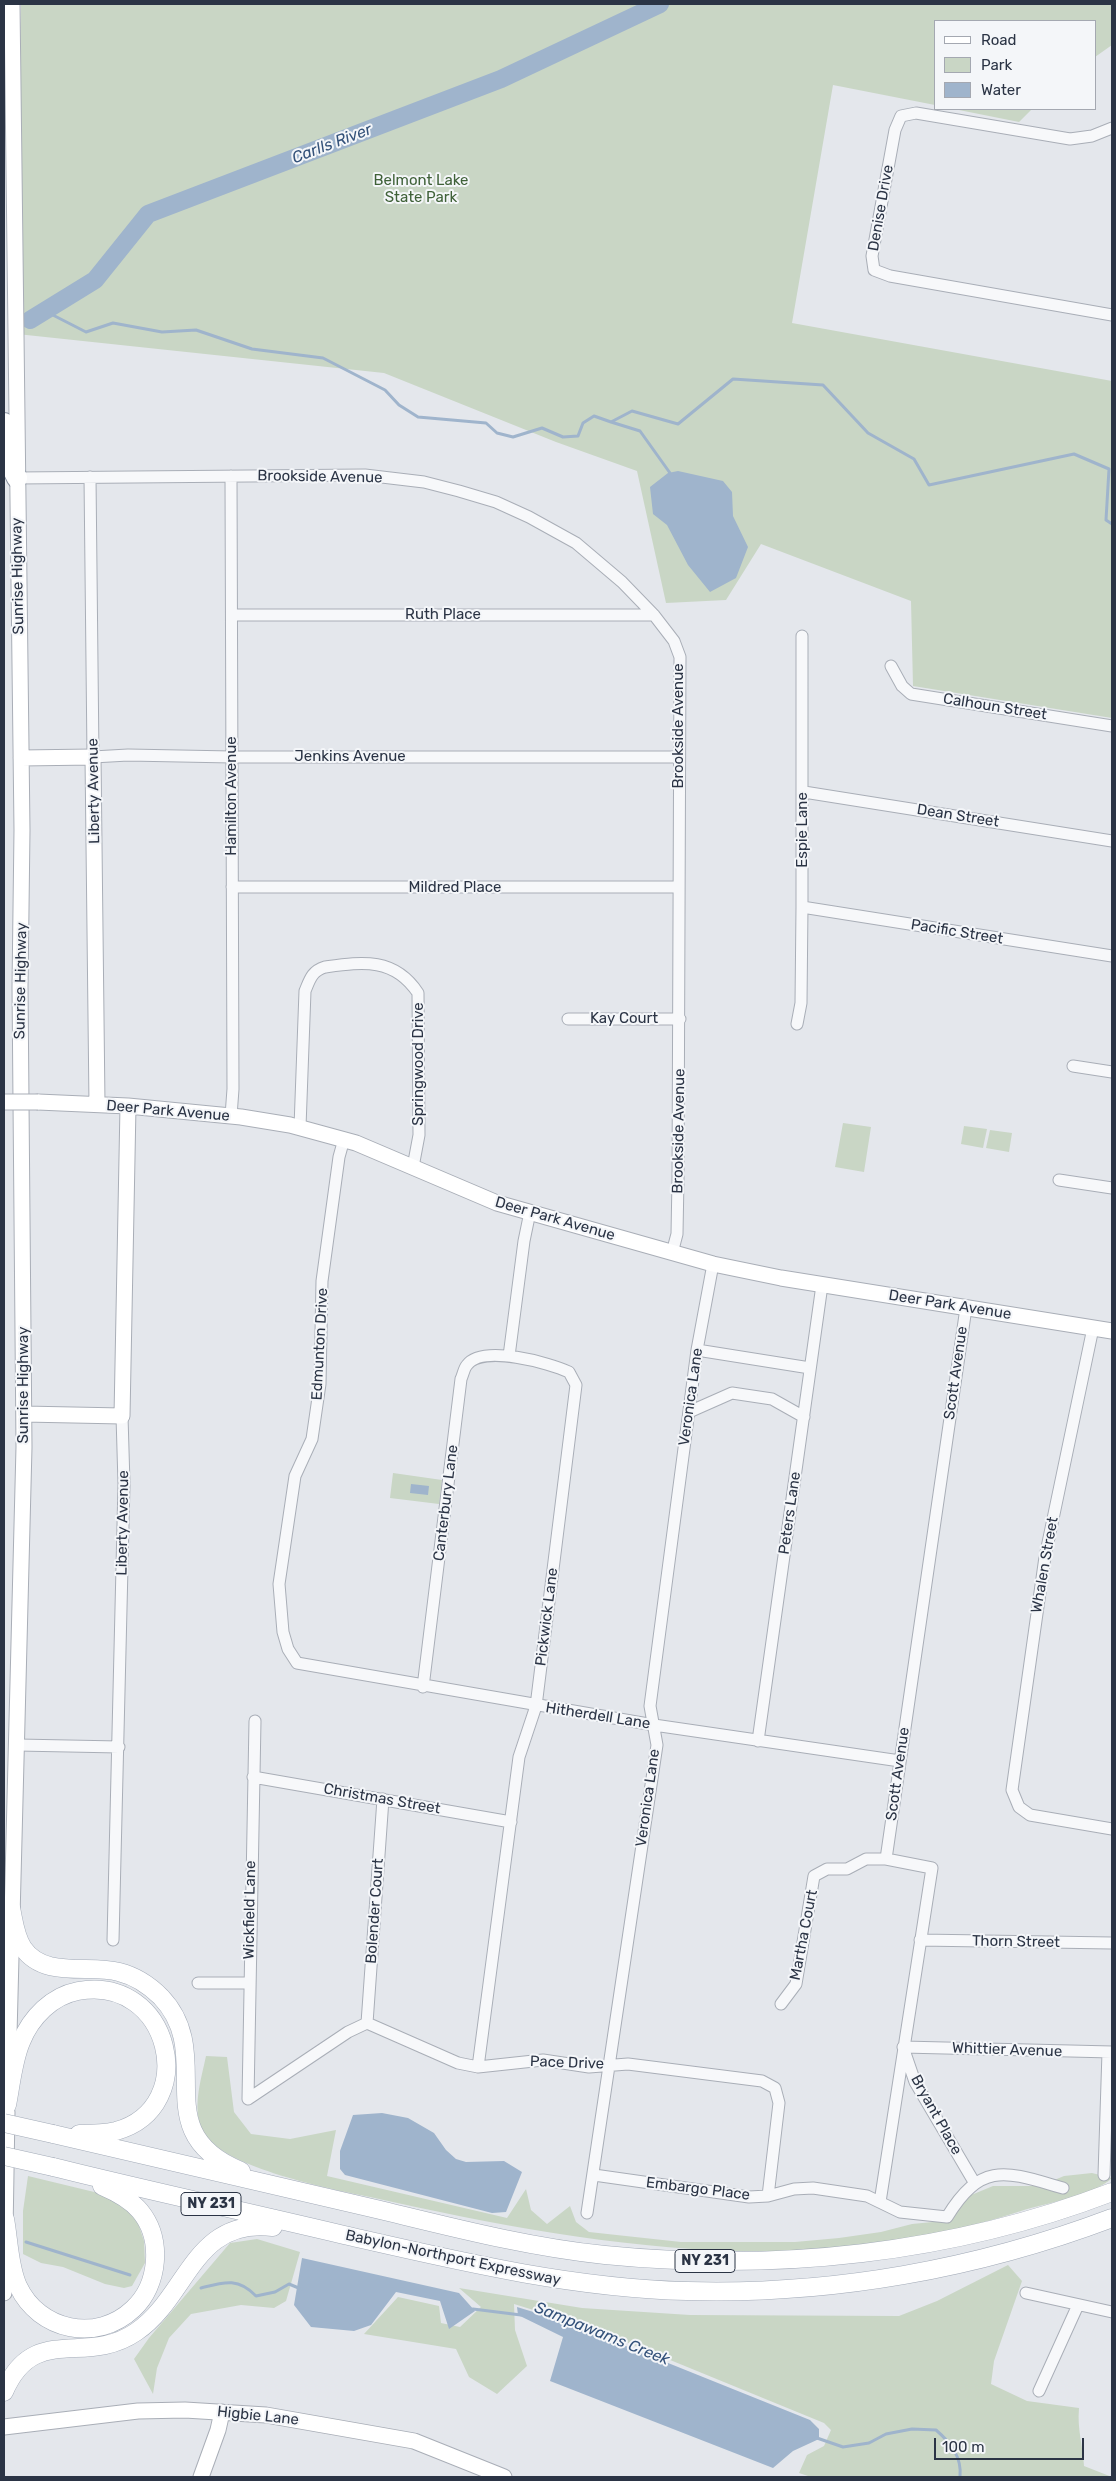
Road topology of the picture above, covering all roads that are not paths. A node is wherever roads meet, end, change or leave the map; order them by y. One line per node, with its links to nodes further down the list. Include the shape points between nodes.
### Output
1 (12, 4): 7 (main road, Sunrise Highway)
2 (1112, 128): 3 (street, Denise Drive, via 1092,136 1070,139 916,113 902,116 896,130 872,256 874,270 890,276)
3 (1112, 315)
4 (4, 423): 7 (highway, via 9,462)
5 (231, 476): 6 (street, Brookside Avenue); 8 (street, Hamilton Avenue); 9 (street, Brookside Avenue, via 365,475 424,482 496,502 576,542)
6 (90, 477): 7 (street, Brookside Avenue); 13 (street, Liberty Avenue)
7 (17, 478): 16 (main road, Sunrise Highway)
8 (232, 615): 9 (street, Ruth Place); 14 (street, Hamilton Avenue)
9 (654, 615): 15 (street, Brookside Avenue, via 674,641 680,657)
10 (802, 636): 17 (street, Espie Lane)
11 (891, 666): 12 (street, Calhoun Street, via 902,686 911,694)
12 (1112, 726)
13 (93, 757): 14 (street, Jenkins Avenue); 16 (main road, Jenkins Avenue); 29 (main road, Liberty Avenue)
14 (232, 757): 15 (street, Jenkins Avenue); 20 (street, Hamilton Avenue)
15 (679, 757): 19 (street, Brookside Avenue)
16 (21, 758): 48 (main road, Sunrise Highway)
17 (804, 792): 18 (street, Dean Street); 21 (street, Espie Lane)
18 (1112, 841)
19 (678, 886): 20 (street, Mildred Place); 24 (street, Brookside Avenue)
20 (232, 887): 31 (street, Hamilton Avenue)
21 (802, 907): 22 (street, Pacific Street); 25 (street, Espie Lane, via 801,1003)
22 (1112, 956)
23 (568, 1019): 24 (street, Kay Court)
24 (680, 1019): 38 (street, Brookside Avenue, via 677,1234)
25 (797, 1024)
26 (1073, 1066): 27 (street)
27 (1112, 1072)
28 (4, 1102): 29 (main road, Deer Park Avenue, bridge)
29 (97, 1104): 30 (main road, Deer Park Avenue)
30 (128, 1106): 31 (main road, Deer Park Avenue); 49 (main road, Liberty Avenue)
31 (231, 1116): 32 (main road, Deer Park Avenue)
32 (300, 1127): 33 (main road, Deer Park Avenue); 34 (street, Springwood Drive, via 305,991 311,975 325,967 377,963 413,986 419,998 419,1135)
33 (344, 1139): 34 (main road, Deer Park Avenue); 51 (street, Edmunton Drive, via 324,1267 322,1370 315,1419 312,1439 296,1476 279,1584 283,1632)
34 (413, 1167): 37 (main road, Deer Park Avenue, via 481,1197)
35 (1059, 1180): 36 (street)
36 (1112, 1188)
37 (530, 1212): 38 (main road, Deer Park Avenue); 45 (street)
38 (672, 1253): 39 (main road, Deer Park Avenue)
39 (713, 1264): 40 (main road, Deer Park Avenue); 44 (street, Veronica Lane)
40 (822, 1285): 41 (main road, Deer Park Avenue); 46 (street, Peters Lane)
41 (966, 1308): 42 (main road, Deer Park Avenue); 59 (street, Scott Avenue)
42 (1093, 1328): 43 (main road, Deer Park Avenue); 63 (street, Whalen Street, via 1046,1557 1012,1794 1022,1811 1034,1817)
43 (1112, 1331)
44 (697, 1350): 46 (street); 47 (street, Veronica Lane)
45 (509, 1356): 52 (street, Canterbury Lane, via 479,1357 467,1364 461,1380); 53 (street, Pickwick Lane, via 557,1366 570,1372 576,1385)
46 (810, 1368): 50 (street, Peters Lane)
47 (689, 1412): 50 (street, via 732,1393 772,1399); 55 (street, Veronica Lane, via 650,1706)
48 (24, 1414): 49 (main road); 57 (main road, Sunrise Highway)
49 (122, 1416): 58 (street, Liberty Avenue, via 124,1484)
50 (804, 1417): 56 (street, Peters Lane)
51 (297, 1663): 52 (street, Hitherdell Lane)
52 (423, 1686): 53 (street, Hitherdell Lane)
53 (536, 1706): 55 (street, Hitherdell Lane); 62 (street, Pickwick Lane, via 519,1757)
54 (256, 1722): 60 (street, Wickfield Lane)
55 (654, 1725): 56 (street, Hitherdell Lane); 75 (street, Veronica Lane, via 657,1745)
56 (758, 1741): 59 (street, Hitherdell Lane)
57 (18, 1745): 58 (street); 65 (main road, Sunrise Highway)
58 (119, 1747): 66 (street, Liberty Avenue)
59 (900, 1761): 64 (street, Scott Avenue)
60 (254, 1777): 61 (street, Christmas Street); 70 (street, Wickfield Lane)
61 (383, 1800): 62 (street, Christmas Street); 72 (street, Bolender Court)
62 (511, 1822): 76 (street, Pickwick Lane)
63 (1112, 1829)
64 (886, 1859): 67 (street, via 932,1868); 71 (street, Martha Court, via 866,1859 847,1869 827,1870 814,1876 796,1984)
65 (11, 1908): 77 (main road, Sunrise Highway); 85 (main road, via 17,1937 26,1952 36,1960 57,1967 120,1972 146,1985 162,1998 183,2034 186,2107 197,2140 224,2163)
66 (113, 1940)
67 (920, 1940): 68 (street, Thorn Street); 73 (street)
68 (1112, 1943)
69 (198, 1983): 70 (street)
70 (248, 1984): 72 (street, Wickfield Lane, via 248,2099 348,2032)
71 (781, 2004)
72 (367, 2023): 76 (street, Pace Drive, via 458,2063)
73 (902, 2046): 74 (street, Whittier Avenue); 84 (street, Bryant Place, via 915,2082); 89 (street)
74 (1110, 2052): 83 (street)
75 (610, 2065): 76 (street, Pace Drive, via 589,2067 543,2060); 82 (street, Veronica Lane); 88 (street, Pace Drive, via 628,2064 762,2081 775,2088 779,2103)
76 (478, 2067)
77 (7, 2105): 79 (main road, via 21,2041 45,2007 70,1992 90,1989 110,1991 137,2003 156,2024 166,2053 164,2084 154,2102 143,2116 117,2130 98,2134); 92 (main road, Sunrise Highway)
78 (4, 2123): 79 (main road, Babylon-Northport Expressway / NY 231, bridge)
79 (53, 2134): 85 (main road, Babylon-Northport Expressway / NY 231)
80 (4, 2156): 81 (main road, Babylon-Northport Expressway / NY 231, bridge)
81 (77, 2173): 92 (main road, via 134,2205 145,2218 152,2235 155,2260 149,2286 139,2303 118,2320 91,2328 73,2328 50,2320 36,2310 17,2285); 93 (main road, Babylon-Northport Expressway / NY 231)
82 (594, 2175): 88 (street, Embargo Place, via 749,2197); 90 (street, Veronica Lane)
83 (1104, 2175)
84 (974, 2182): 86 (street, via 1004,2175); 89 (street, Embargo Place, via 947,2217 900,2212)
85 (284, 2188): 87 (main road, Babylon-Northport Expressway / NY 231, via 549,2247 604,2255 714,2261 797,2260 906,2247 1013,2224)
86 (1063, 2188)
87 (1112, 2192)
88 (768, 2196): 89 (street, Embargo Place, via 813,2188 867,2196)
89 (880, 2202)
90 (587, 2213)
91 (1112, 2218): 93 (main road, Babylon-Northport Expressway / NY 231, via 1015,2250 917,2273 852,2283 742,2291 641,2289 568,2282 467,2264)
92 (5, 2219): 94 (main road, Sunrise Highway)
93 (345, 2235): 99 (main road, via 256,2225 226,2233 204,2250 157,2313 139,2331 101,2348 57,2348 40,2352 18,2367)
94 (4, 2293)
95 (1026, 2293): 96 (street)
96 (1078, 2305): 97 (street); 98 (street)
97 (1112, 2312)
98 (1039, 2391)
99 (4, 2392)
100 (222, 2412): 101 (main road, Higbie Lane, via 131,2412); 102 (main road, Higbie Lane, via 279,2416 414,2441); 103 (main road)
101 (11, 2426)
102 (500, 2476)
103 (201, 2477)

